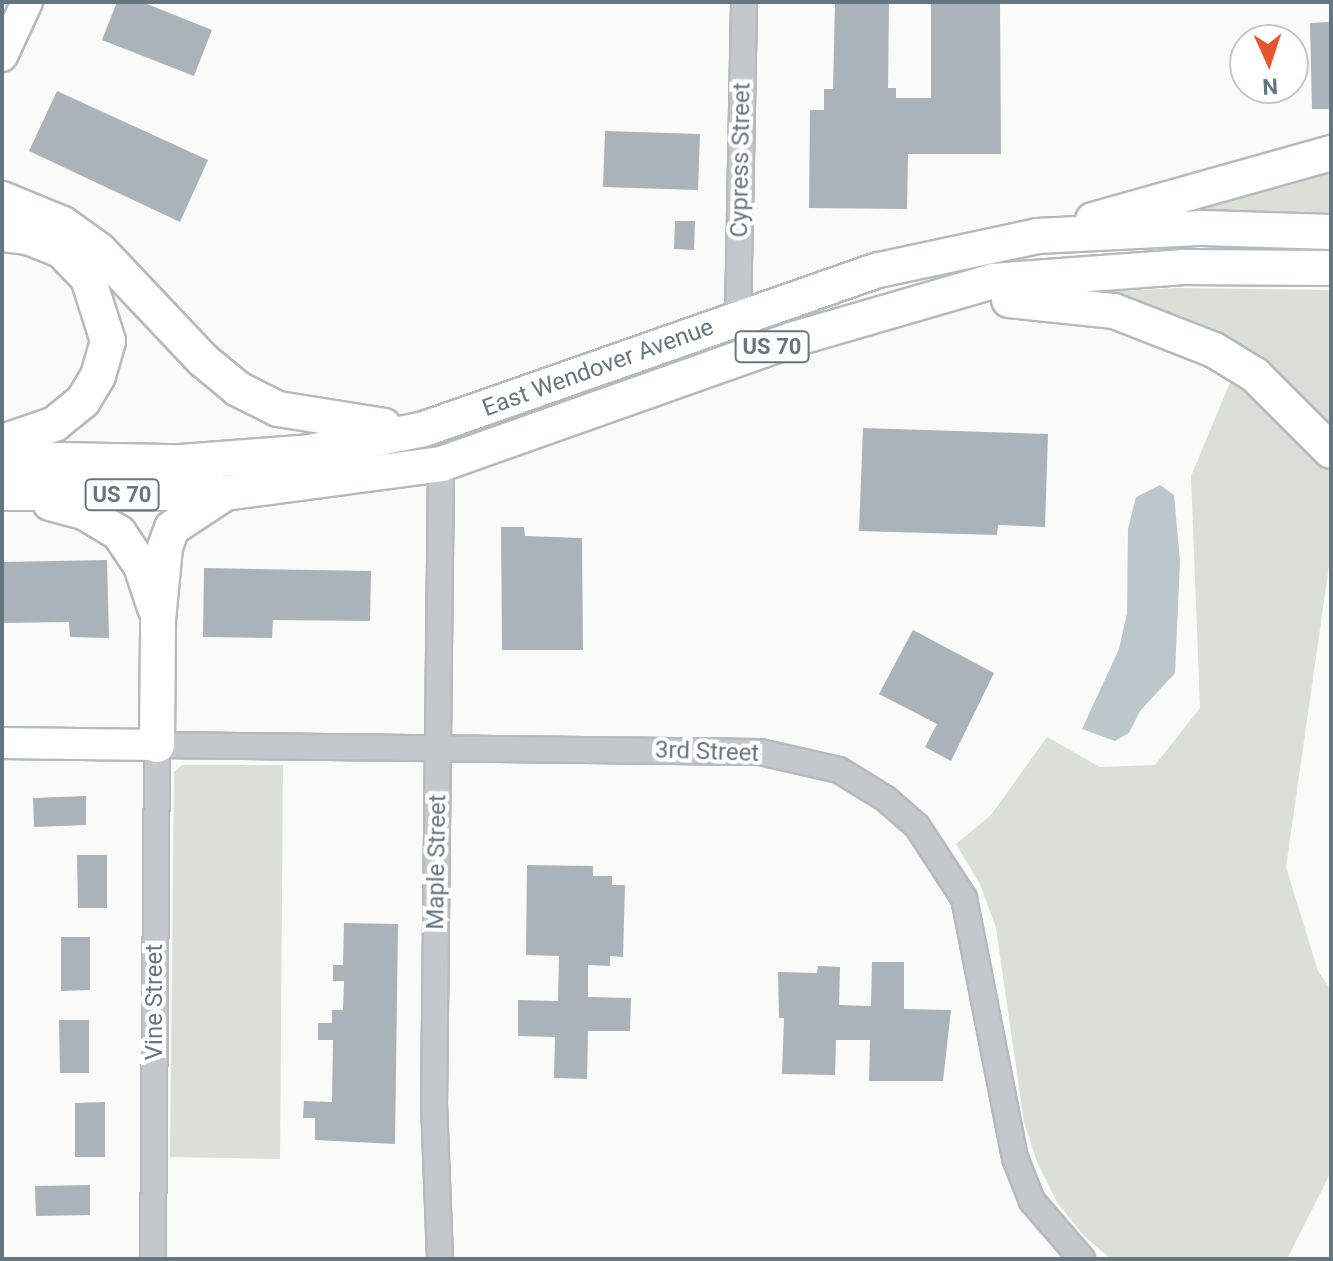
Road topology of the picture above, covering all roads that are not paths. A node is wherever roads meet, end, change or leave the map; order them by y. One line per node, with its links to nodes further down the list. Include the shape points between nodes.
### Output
1 (27, 2): 3 (main road)
2 (744, 2): 11 (street, Cypress Street)
3 (2, 56)
4 (1331, 153): 8 (highway)
5 (2, 199): 13 (highway, via 63,224 99,250 203,360 238,389 278,409 339,422)
6 (1331, 232): 8 (highway, East Wendover Avenue / US 70, via 1203,228)
7 (2, 234): 14 (highway, via 28,237 62,251 88,278 108,341 98,376 83,401 55,424)
8 (1037, 236): 11 (highway, East Wendover Avenue / US 70, via 879,270)
9 (1331, 268): 10 (highway, East Wendover Avenue / US 70, via 1183,267 993,281)
10 (917, 300): 15 (highway, via 1046,300 1114,311 1161,326 1255,375); 17 (highway, East Wendover Avenue / US 70)
11 (738, 317): 12 (highway, East Wendover Avenue / US 70)
12 (497, 406): 13 (highway, East Wendover Avenue / US 70); 17 (highway, via 453,436)
13 (424, 429): 16 (highway, East Wendover Avenue / US 70, via 310,452 181,462)
14 (2, 442)
15 (1331, 451)
16 (2, 459)
17 (441, 464): 18 (highway, East Wendover Avenue / US 70, via 325,484); 23 (street, Maple Street)
18 (225, 493): 19 (highway, East Wendover Avenue / US 70); 20 (highway, via 172,528 165,547)
19 (11, 494): 20 (highway, via 84,512 119,533 141,566)
20 (158, 620): 22 (highway)
21 (2, 743): 22 (main road, 3rd Street)
22 (157, 745): 23 (street, 3rd Street); 24 (street, Vine Street)
23 (438, 747): 25 (street, Maple Street, via 434,1105); 26 (street, 3rd Street, via 760,752 839,770 886,799 941,855 964,898 1015,1158 1032,1201)
24 (153, 1259)
25 (440, 1259)
26 (1082, 1259)

